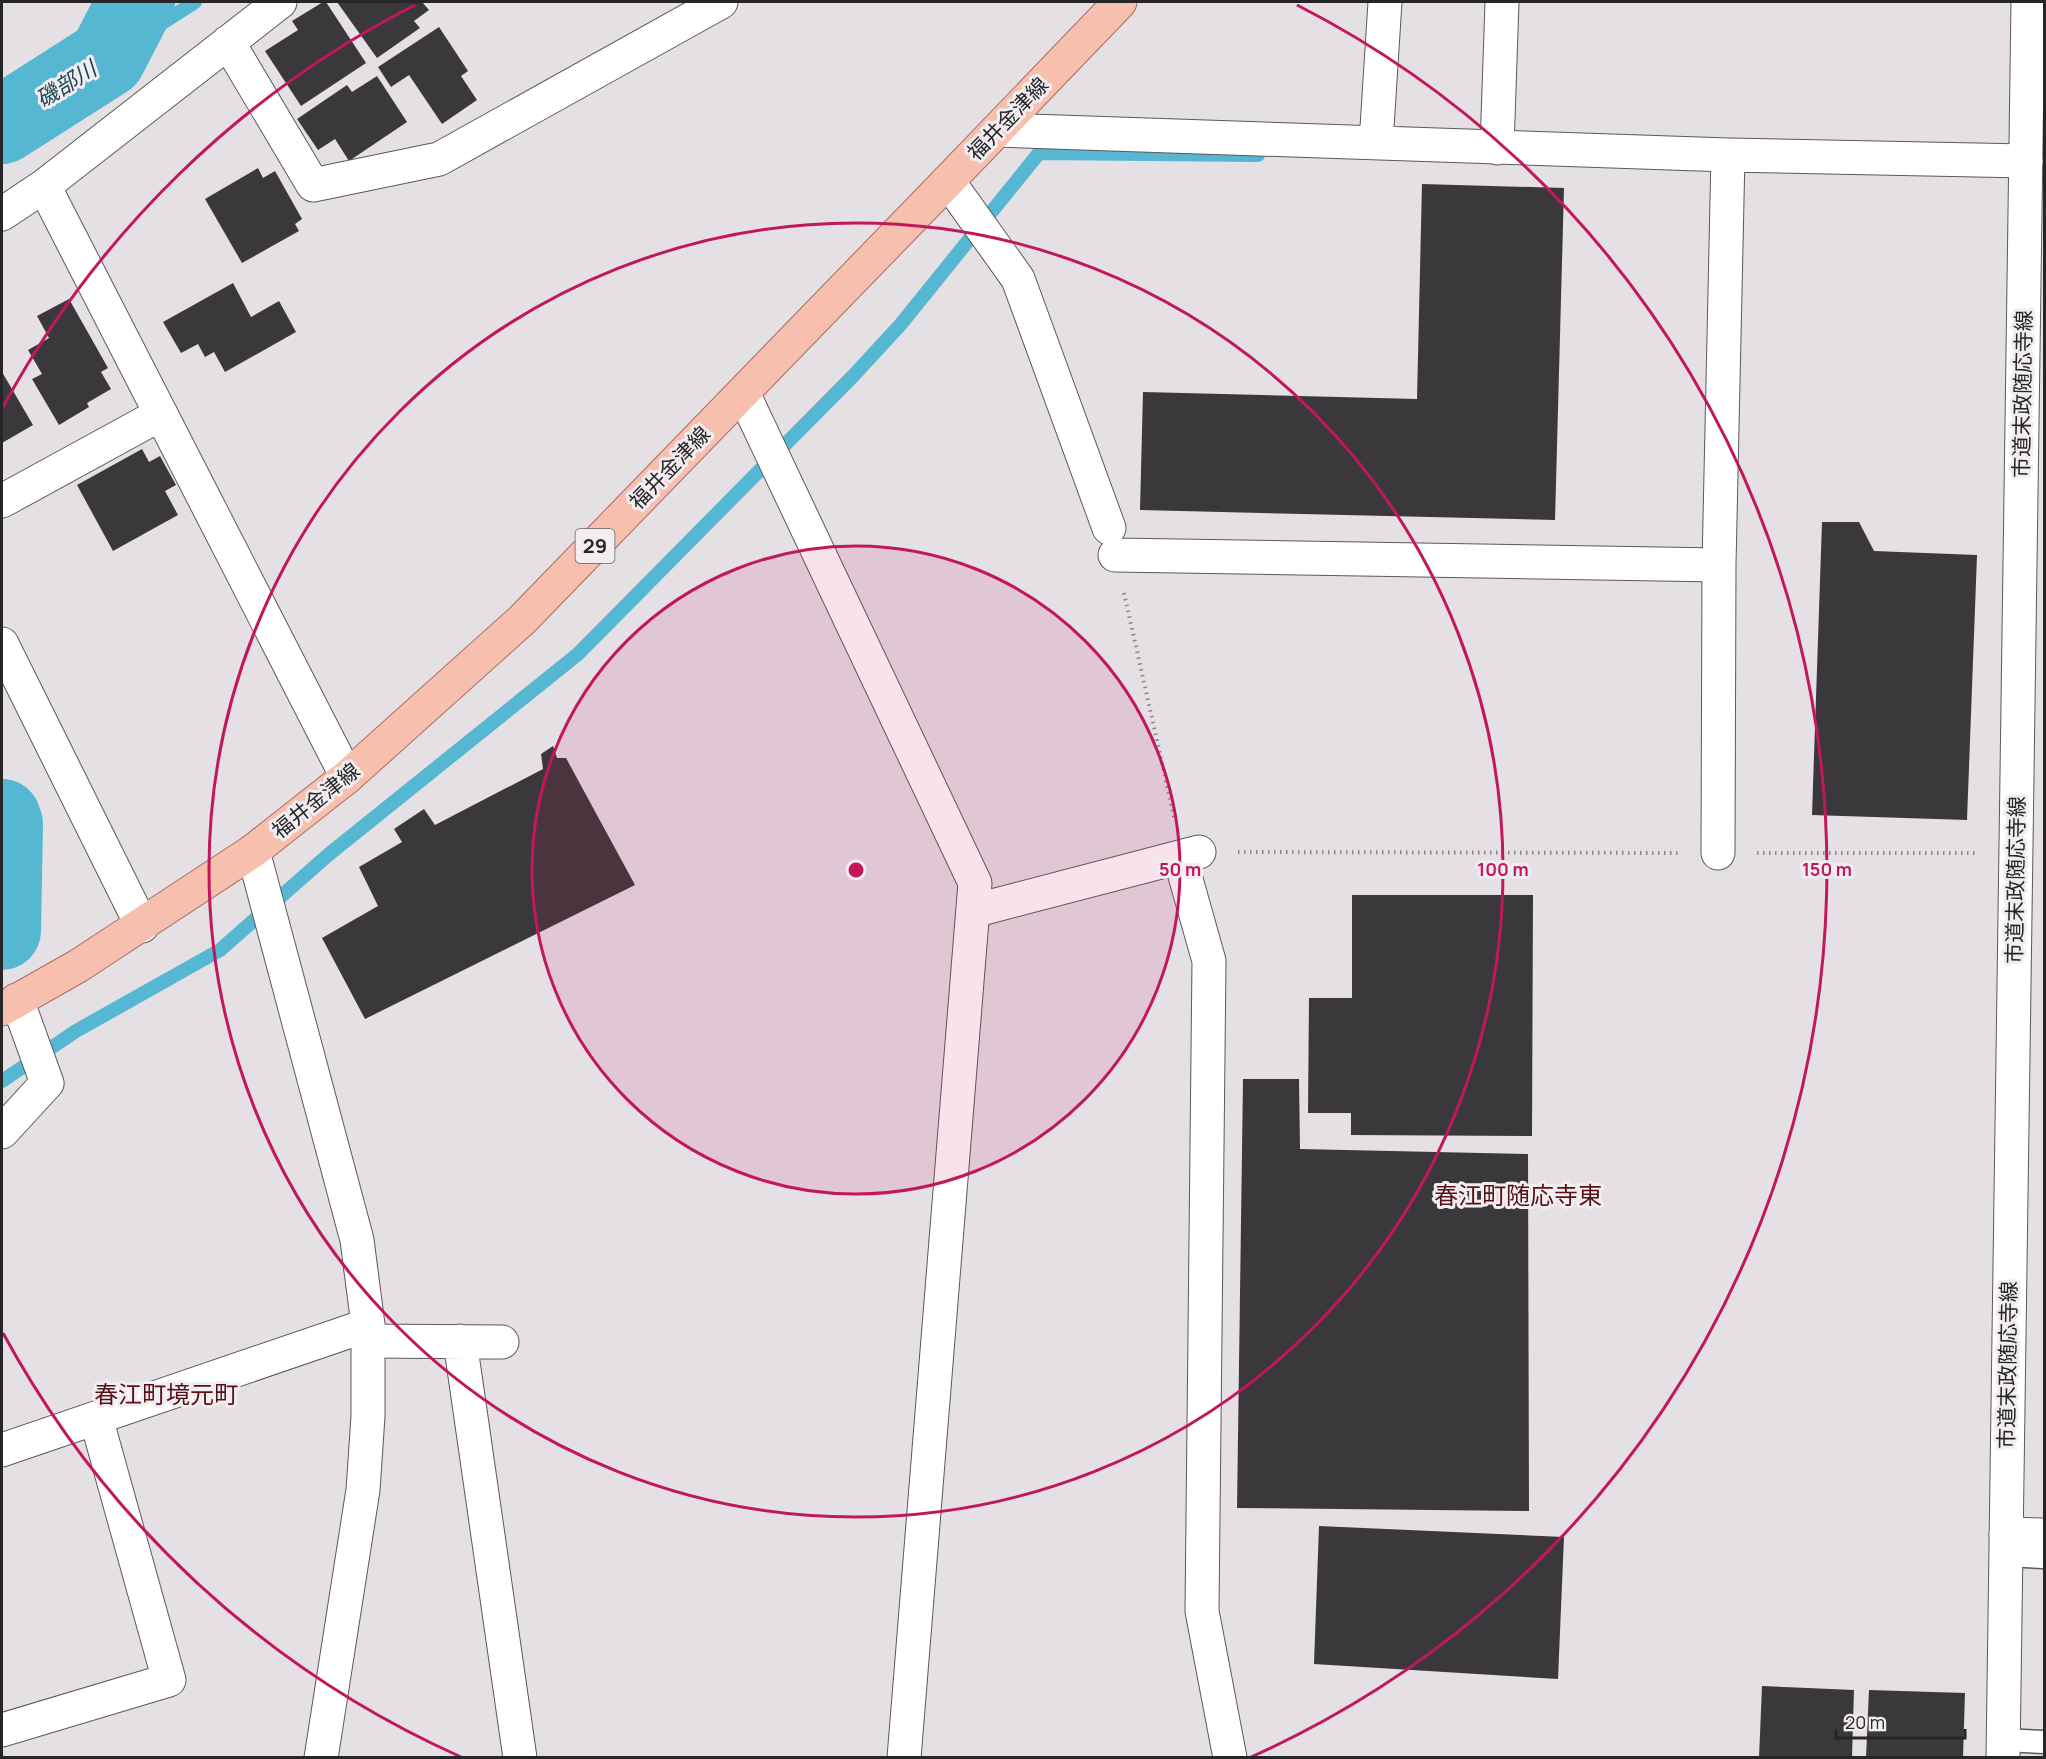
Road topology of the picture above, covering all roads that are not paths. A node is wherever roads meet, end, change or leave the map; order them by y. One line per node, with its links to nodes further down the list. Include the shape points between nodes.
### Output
1 (280, 2): 7 (street)
2 (721, 2): 7 (street, via 440,159 313,185)
3 (1120, 2): 8 (main road, 福井金津線 / 29)
4 (1385, 2): 9 (street)
5 (1502, 2): 10 (street)
6 (2028, 2): 12 (street, 市道末政随応寺線)
7 (228, 42): 14 (street)
8 (998, 130): 9 (street); 13 (main road, 福井金津線 / 29)
9 (1376, 143): 10 (street)
10 (1497, 148): 11 (street)
11 (1728, 155): 12 (street); 19 (street)
12 (2026, 161): 34 (street, 市道末政随応寺線)
13 (948, 182): 16 (main road, 福井金津線 / 29); 19 (street, via 1018,279 1112,542)
14 (44, 186): 15 (street); 17 (street)
15 (2, 214)
16 (743, 393): 21 (main road, 福井金津線 / 29, via 522,620); 24 (street, via 975,883)
17 (161, 414): 18 (street); 21 (street)
18 (2, 501)
19 (1719, 565): 23 (street)
20 (2, 644): 25 (street)
21 (347, 777): 22 (main road, 福井金津線 / 29)
22 (253, 851): 25 (main road, 福井金津線 / 29); 28 (street, via 357,1240)
23 (1718, 853)
24 (972, 911): 41 (street); 42 (street, via 1190,855 1209,961 1203,1611)
25 (142, 926): 26 (main road, 福井金津線 / 29)
26 (9, 1005): 27 (street, via 46,1083)
27 (2, 1132)
28 (368, 1333): 29 (street); 31 (street); 39 (street, via 363,1490)
29 (460, 1341): 30 (street); 40 (street)
30 (502, 1342)
31 (96, 1418): 32 (street); 36 (street, via 170,1680)
32 (2, 1450)
33 (2044, 1535): 34 (street)
34 (2005, 1545): 35 (lane); 38 (street, 市道末政随応寺線)
35 (2044, 1557)
36 (2, 1730)
37 (2044, 1742): 38 (lane)
38 (2003, 1749)
39 (321, 1758)
40 (520, 1758)
41 (903, 1758)
42 (1230, 1758)

